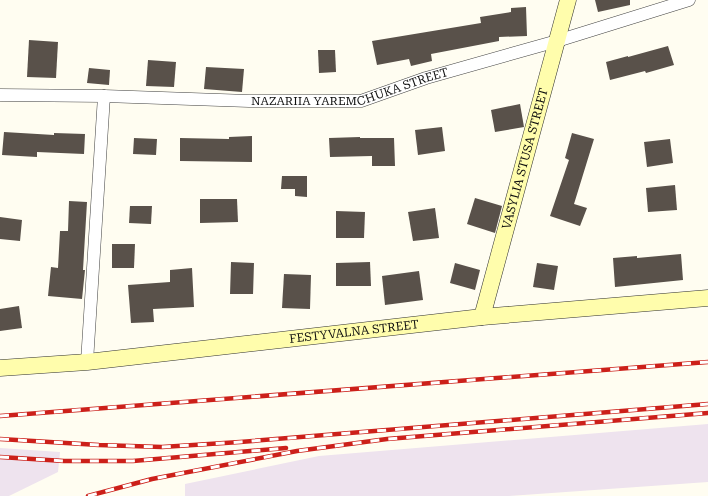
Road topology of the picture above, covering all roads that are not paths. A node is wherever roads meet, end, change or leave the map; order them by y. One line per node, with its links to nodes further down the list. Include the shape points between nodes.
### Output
1 (568, 0): 3 (street, VASYLIA STUSA STREET)
2 (689, 0): 3 (street, NAZARIIA YAREMCHUKA STREET)
3 (557, 41): 5 (street, NAZARIIA YAREMCHUKA STREET, via 426,78 360,101 249,101); 7 (street, VASYLIA STUSA STREET)
4 (0, 95): 5 (street, NAZARIIA YAREMCHUKA STREET)
5 (104, 96): 8 (street)
6 (708, 298): 7 (street, FESTYVALNA STREET)
7 (482, 317): 8 (street, FESTYVALNA STREET)
8 (87, 362): 9 (street, FESTYVALNA STREET)
9 (0, 368)

